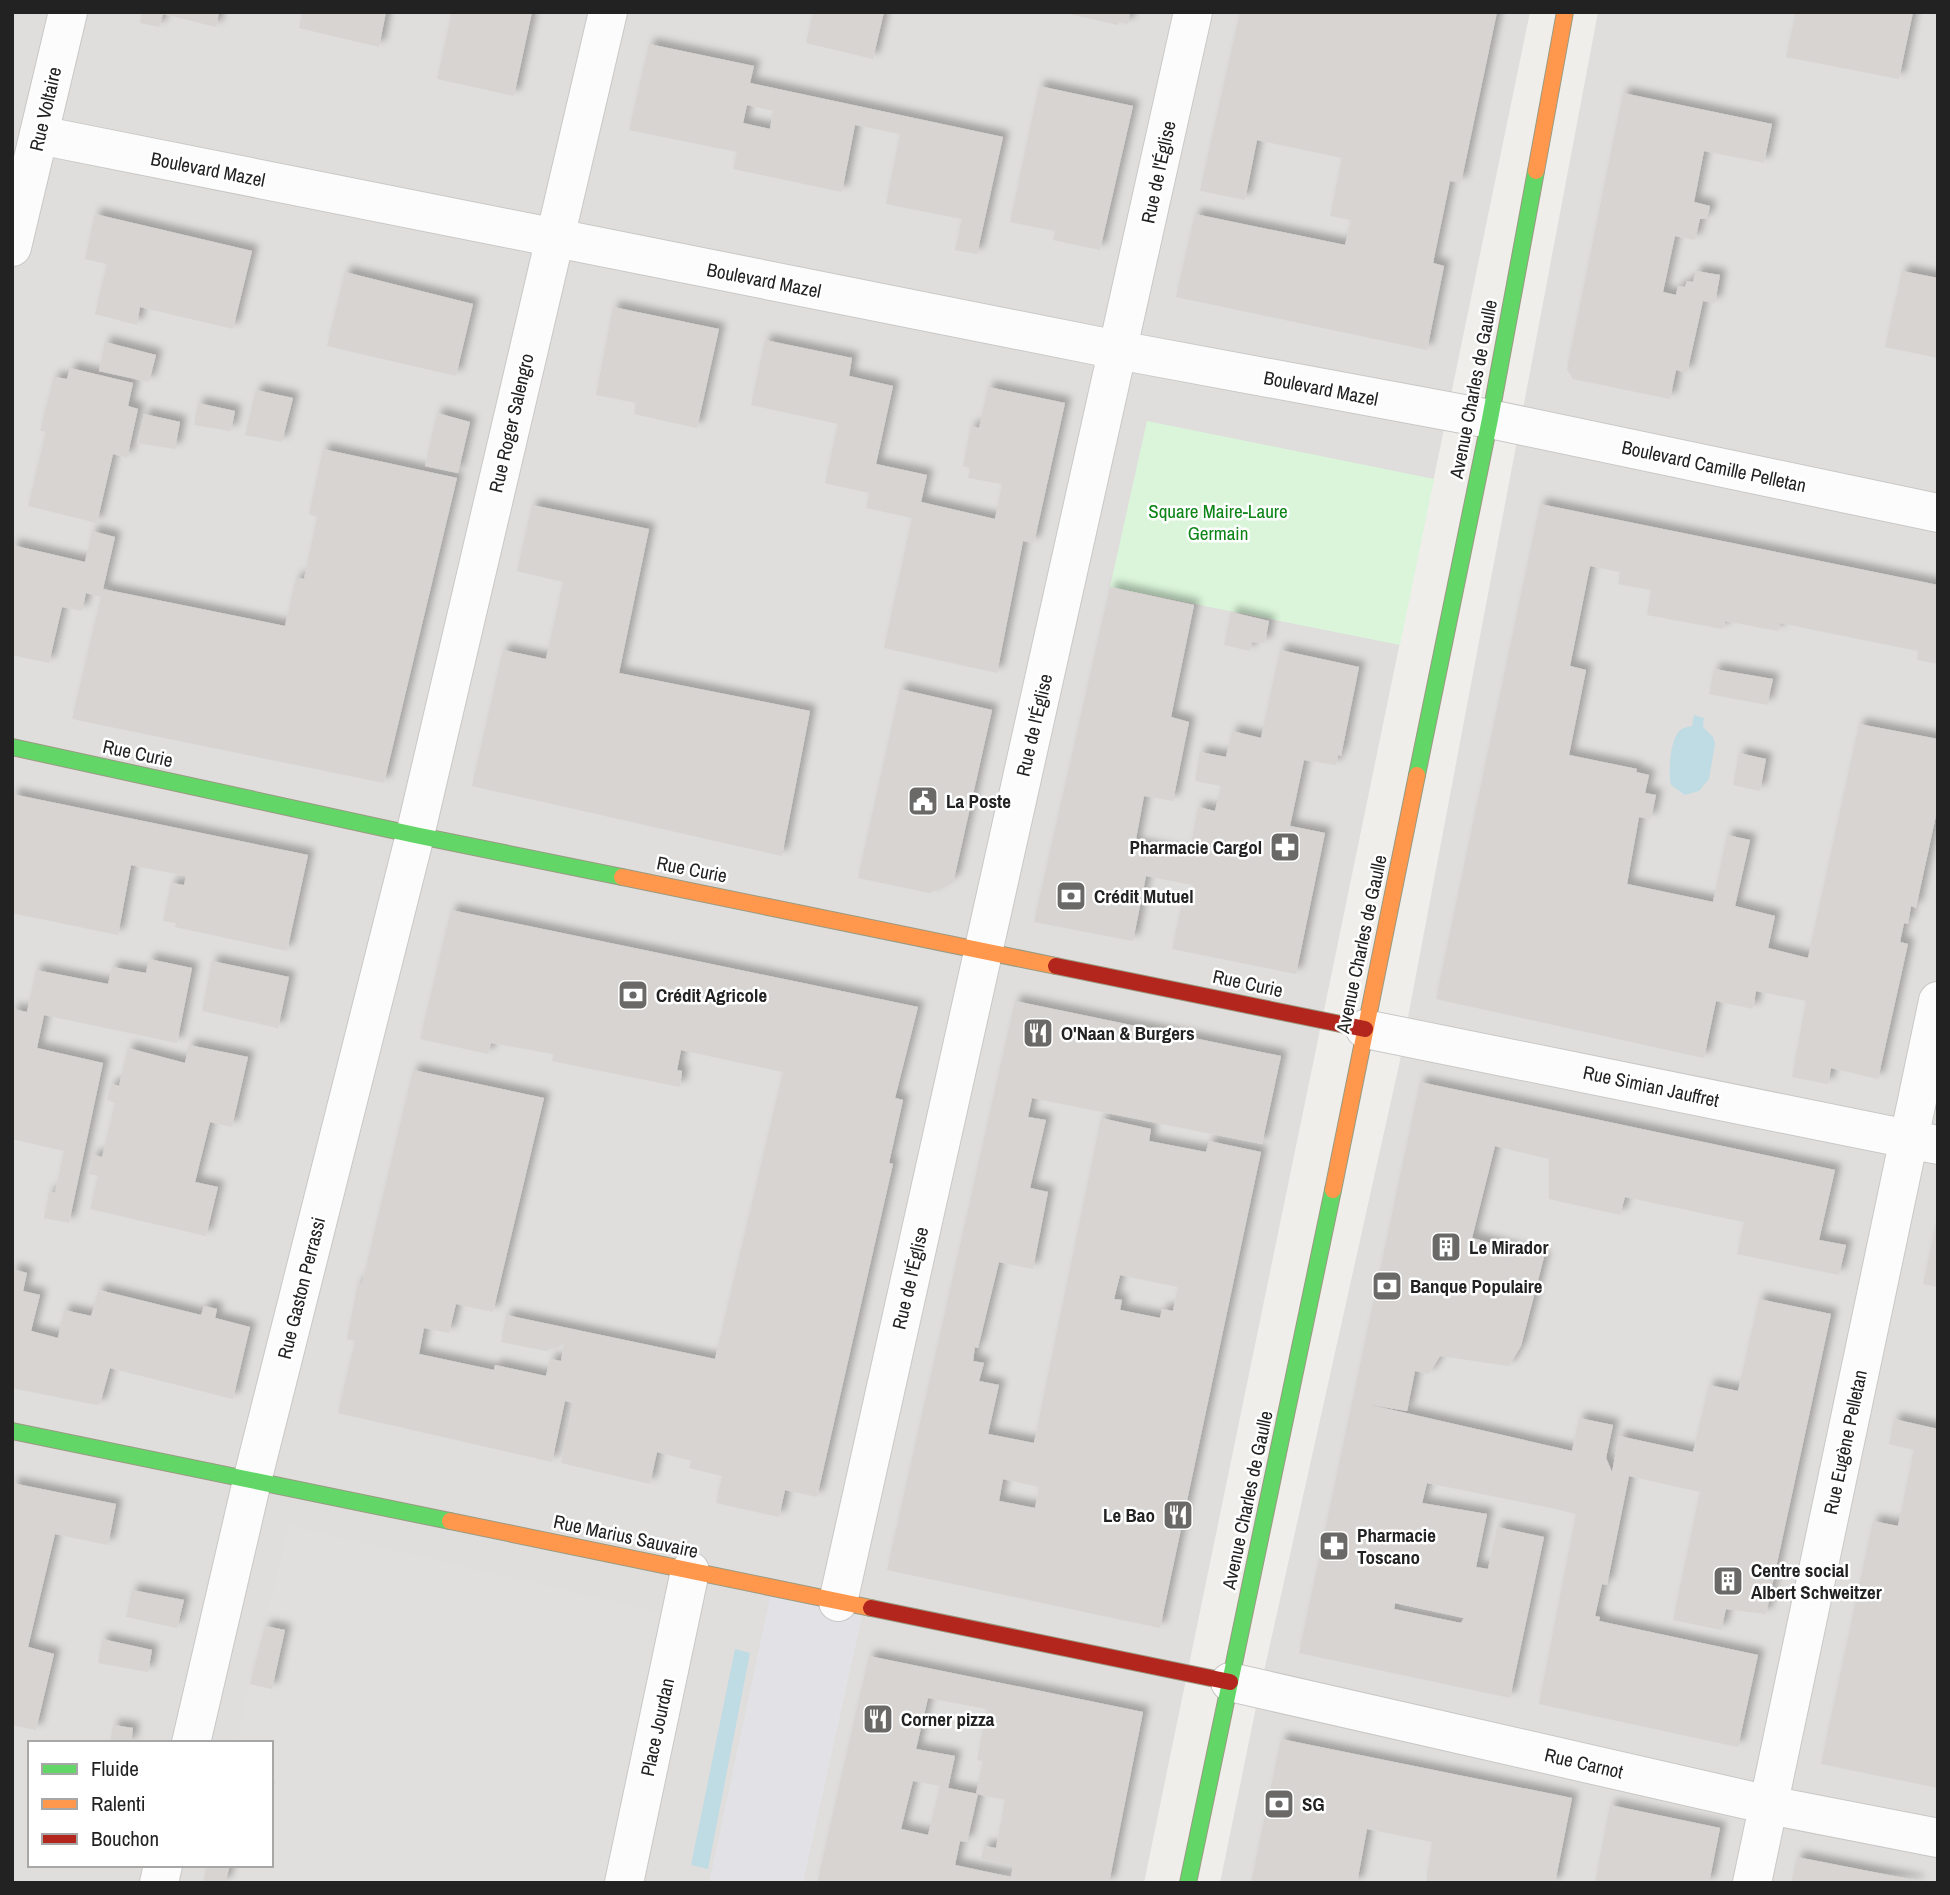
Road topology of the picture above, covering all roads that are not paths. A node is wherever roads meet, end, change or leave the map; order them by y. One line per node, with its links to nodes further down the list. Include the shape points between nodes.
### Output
1 (68, 12): 5 (street, Rue Voltaire)
2 (608, 12): 7 (street, Rue Roger Salengro)
3 (1193, 12): 9 (street, Rue de l'Église)
4 (1565, 12): 10 (main road, Avenue Charles de Gaulle)
5 (39, 135): 6 (street, Rue Voltaire); 7 (street, Boulevard Mazel)
6 (19, 190): 8 (street, Rue Voltaire)
7 (554, 238): 9 (street, Boulevard Mazel); 13 (street, Rue Roger Salengro)
8 (12, 247)
9 (1118, 350): 10 (street, Boulevard Mazel); 14 (street, Rue de l'Église)
10 (1490, 419): 11 (street, Boulevard Camille Pelletan); 16 (main road, Avenue Charles de Gaulle)
11 (1938, 513)
12 (12, 747): 13 (main road, Rue Curie)
13 (415, 835): 14 (main road, Rue Curie); 19 (street, Rue Gaston Perrassi)
14 (984, 950): 16 (main road, Rue Curie); 21 (street, Rue de l'Église)
15 (1938, 1001): 17 (street, Rue Eugène Pelletan)
16 (1365, 1028): 17 (street, Rue Simian Jauffret); 22 (main road, Avenue Charles de Gaulle)
17 (1923, 1142): 24 (street, Rue Eugène Pelletan)
18 (12, 1432): 19 (main road, Rue Marius Sauvaire)
19 (252, 1481): 20 (main road, Rue Marius Sauvaire); 23 (street, Rue Gaston Perrassi)
20 (690, 1571): 21 (main road, Rue Marius Sauvaire); 26 (street, Place Jourdan)
21 (838, 1602): 22 (main road, Rue Marius Sauvaire)
22 (1230, 1682): 24 (street, Rue Carnot); 27 (main road, Avenue Charles de Gaulle)
23 (191, 1741)
24 (1769, 1805): 25 (street, Rue Carnot); 28 (street, Rue Eugène Pelletan)
25 (1938, 1839)
26 (625, 1883)
27 (1188, 1883)
28 (1752, 1883)

